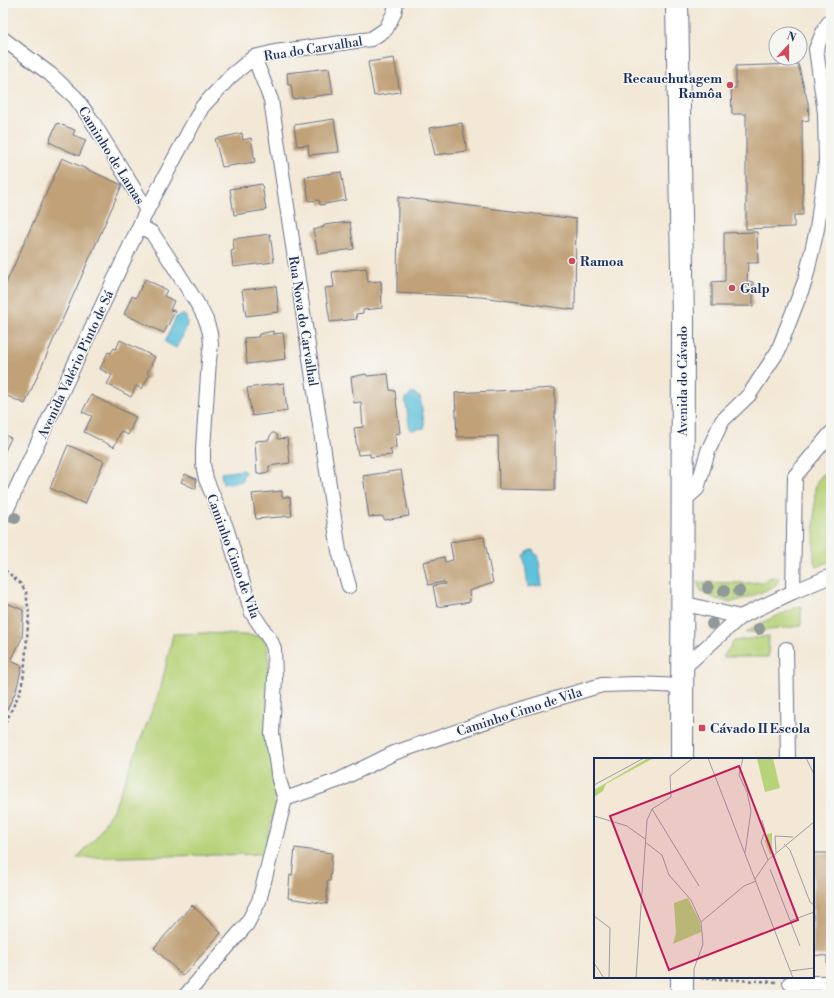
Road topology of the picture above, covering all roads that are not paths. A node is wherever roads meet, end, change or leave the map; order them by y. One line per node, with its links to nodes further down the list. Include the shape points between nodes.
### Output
1 (396, 3): 5 (street, Rua do Carvalhal, via 386,30 371,39)
2 (677, 3): 9 (main road, Avenida do Cávado, via 683,322)
3 (831, 20): 9 (street, via 816,49 825,113 826,162 817,229 805,281 778,351 749,395 722,422 708,451 697,489)
4 (3, 39): 6 (street, Caminho de Lamas, via 50,74 75,97)
5 (254, 57): 6 (street, Rua do Carvalhal, via 231,76 202,107); 12 (street, Rua Nova do Carvalhal, via 271,100 339,551)
6 (147, 210): 7 (street, Avenida Valério Pinto de Sá)
7 (140, 226): 10 (street, Avenida Valério Pinto de Sá); 20 (street, Caminho Cimo de Vila, via 152,234 168,257 200,308 210,333 203,464 252,613 274,650 272,733 279,780)
8 (831, 433): 13 (street, via 795,476)
9 (682, 502): 14 (main road, Avenida do Cávado)
10 (3, 517)
11 (831, 576): 13 (street)
12 (349, 586)
13 (793, 592): 15 (street)
14 (682, 603): 15 (street); 17 (main road, Avenida do Cávado)
15 (740, 617): 17 (street)
16 (786, 649): 19 (street)
17 (682, 677): 18 (main road, Avenida do Cávado); 20 (street, Caminho Cimo de Vila, via 637,684 602,685 528,707 394,753 339,780)
18 (682, 758)
19 (788, 758)
20 (285, 799): 24 (street, via 259,901 247,924)
21 (682, 978): 25 (main road)
22 (831, 982): 23 (street)
23 (790, 985)
24 (186, 995)
25 (682, 995)

